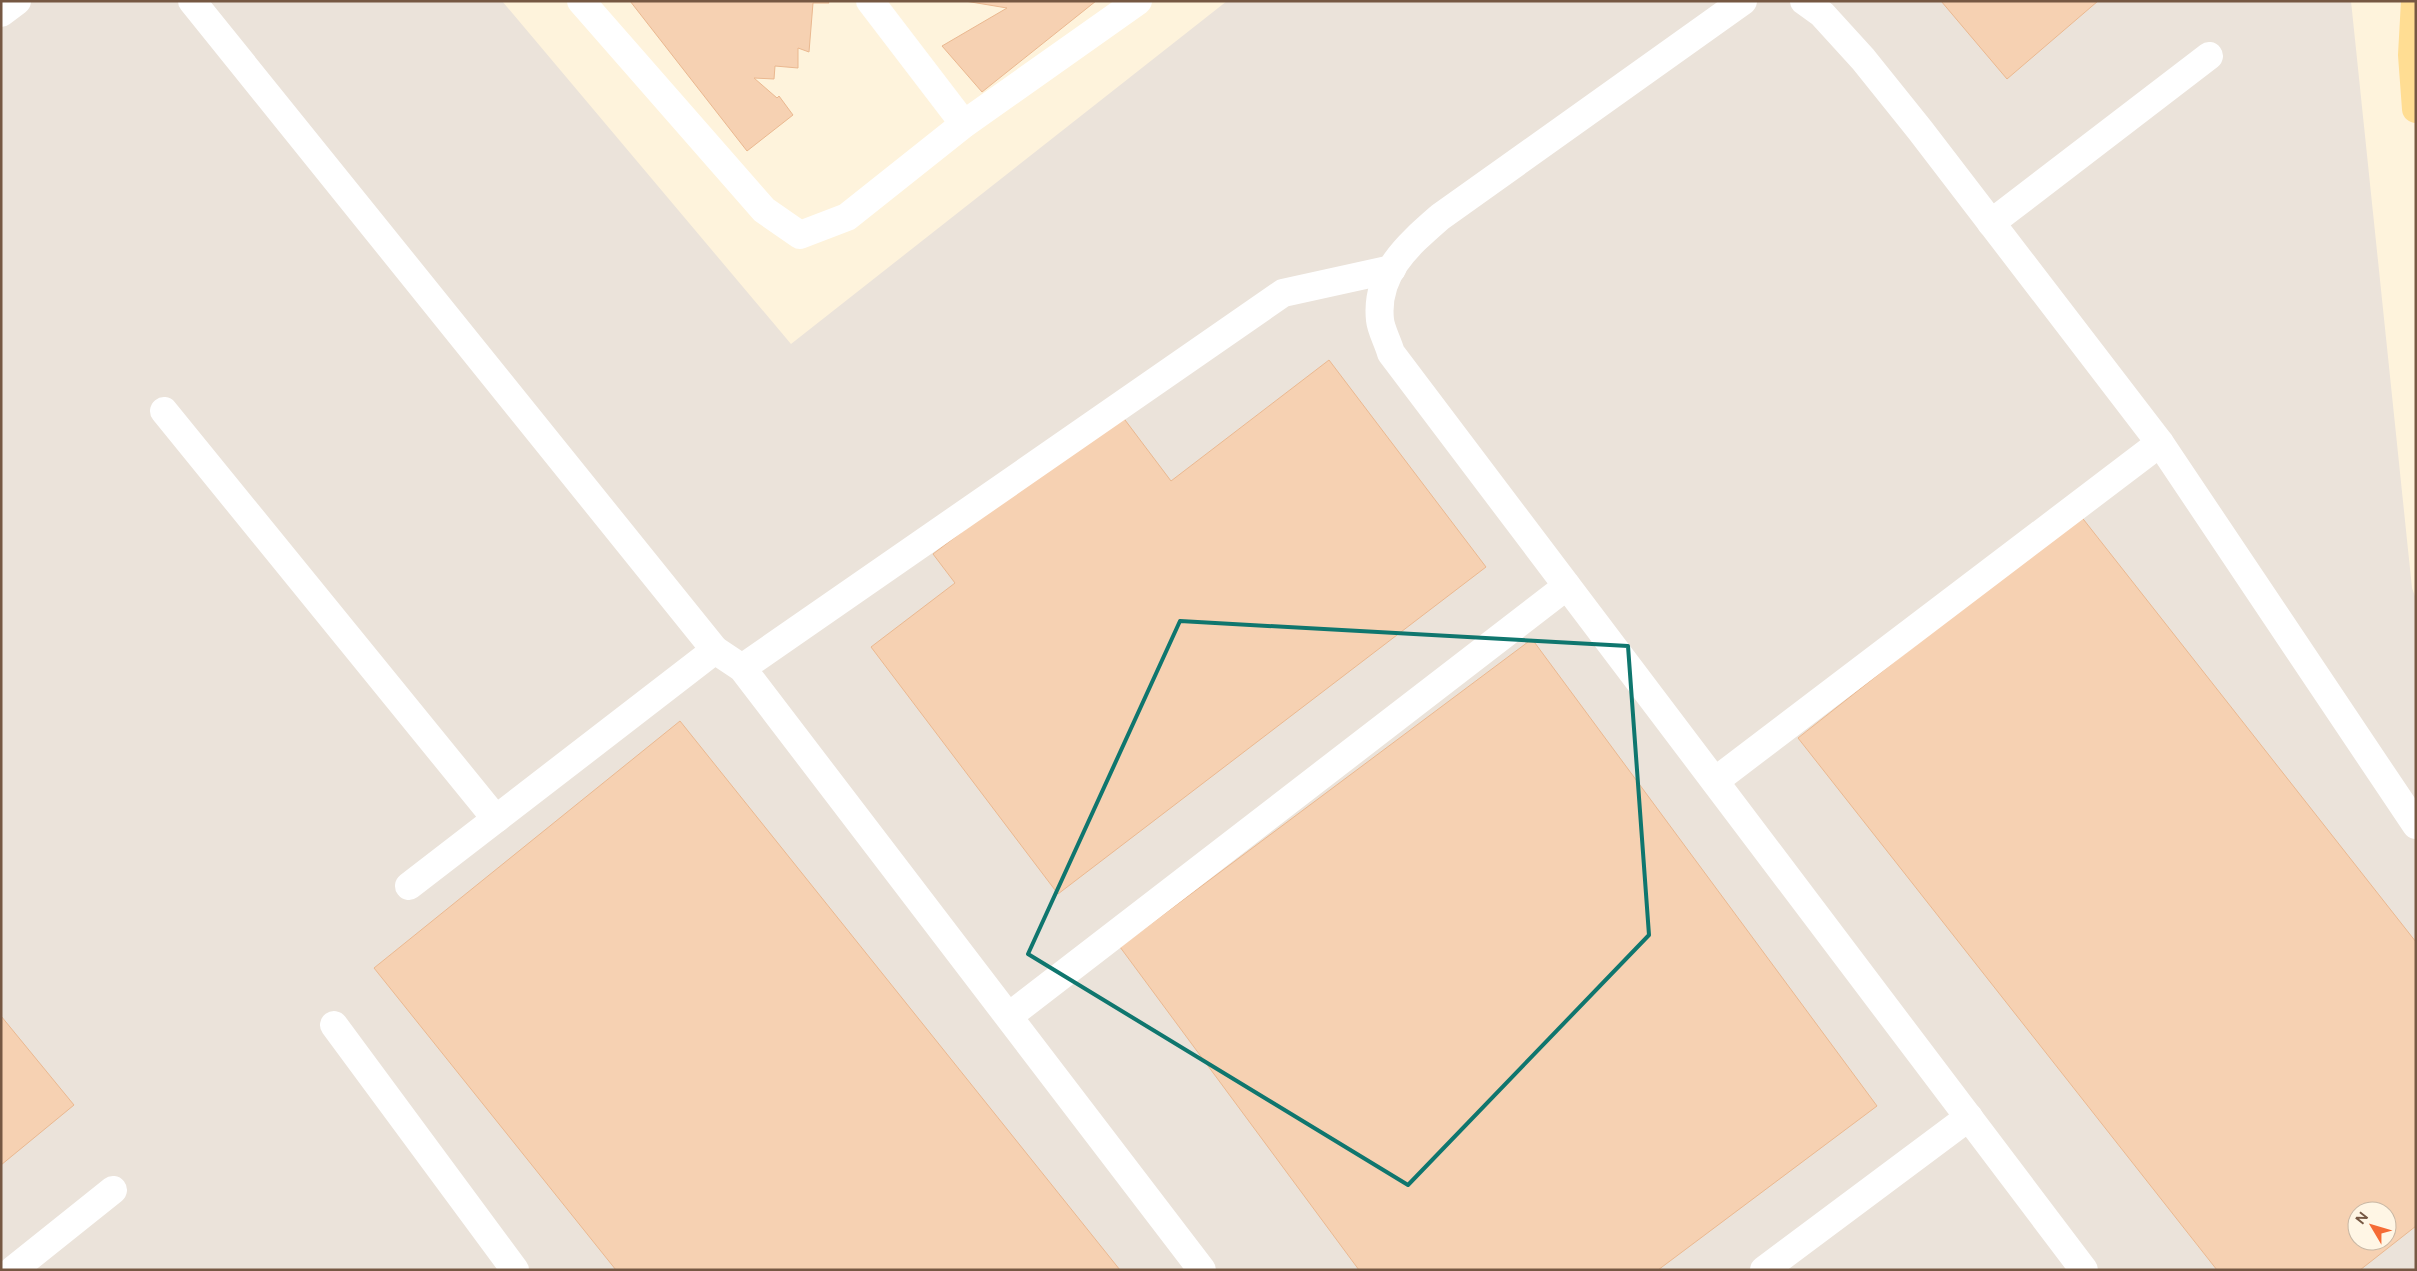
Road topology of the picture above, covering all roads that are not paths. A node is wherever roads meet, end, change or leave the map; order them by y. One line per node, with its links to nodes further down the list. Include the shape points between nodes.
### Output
1 (17, 1): 9 (street)
2 (192, 1): 18 (street)
3 (581, 1): 12 (street, via 764,210 800,235 847,217)
4 (870, 1): 12 (street)
5 (1138, 1): 12 (street)
6 (1743, 1): 14 (street, via 1440,217 1400,252)
7 (1804, 1): 13 (street, via 1822,14 1863,59)
8 (2415, 1): 11 (main road, via 2412,55)
9 (1, 13)
10 (2209, 56): 13 (street)
11 (2416, 109)
12 (964, 124)
13 (1991, 223): 16 (street)
14 (1392, 269): 17 (street, via 1381,288 1380,320 1391,353); 19 (street, via 1284,293)
15 (164, 411): 21 (street)
16 (2160, 443): 20 (street); 22 (street)
17 (1568, 586): 20 (street); 24 (street)
18 (715, 650): 19 (street); 21 (street)
19 (742, 668): 24 (street)
20 (1714, 781): 26 (street)
21 (496, 818): 23 (street)
22 (2416, 825)
23 (409, 886)
24 (1009, 1016): 30 (street)
25 (334, 1025): 29 (street)
26 (1969, 1117): 31 (street); 32 (street)
27 (113, 1190): 28 (street)
28 (13, 1270)
29 (515, 1270)
30 (1202, 1270)
31 (1764, 1270)
32 (2084, 1270)

